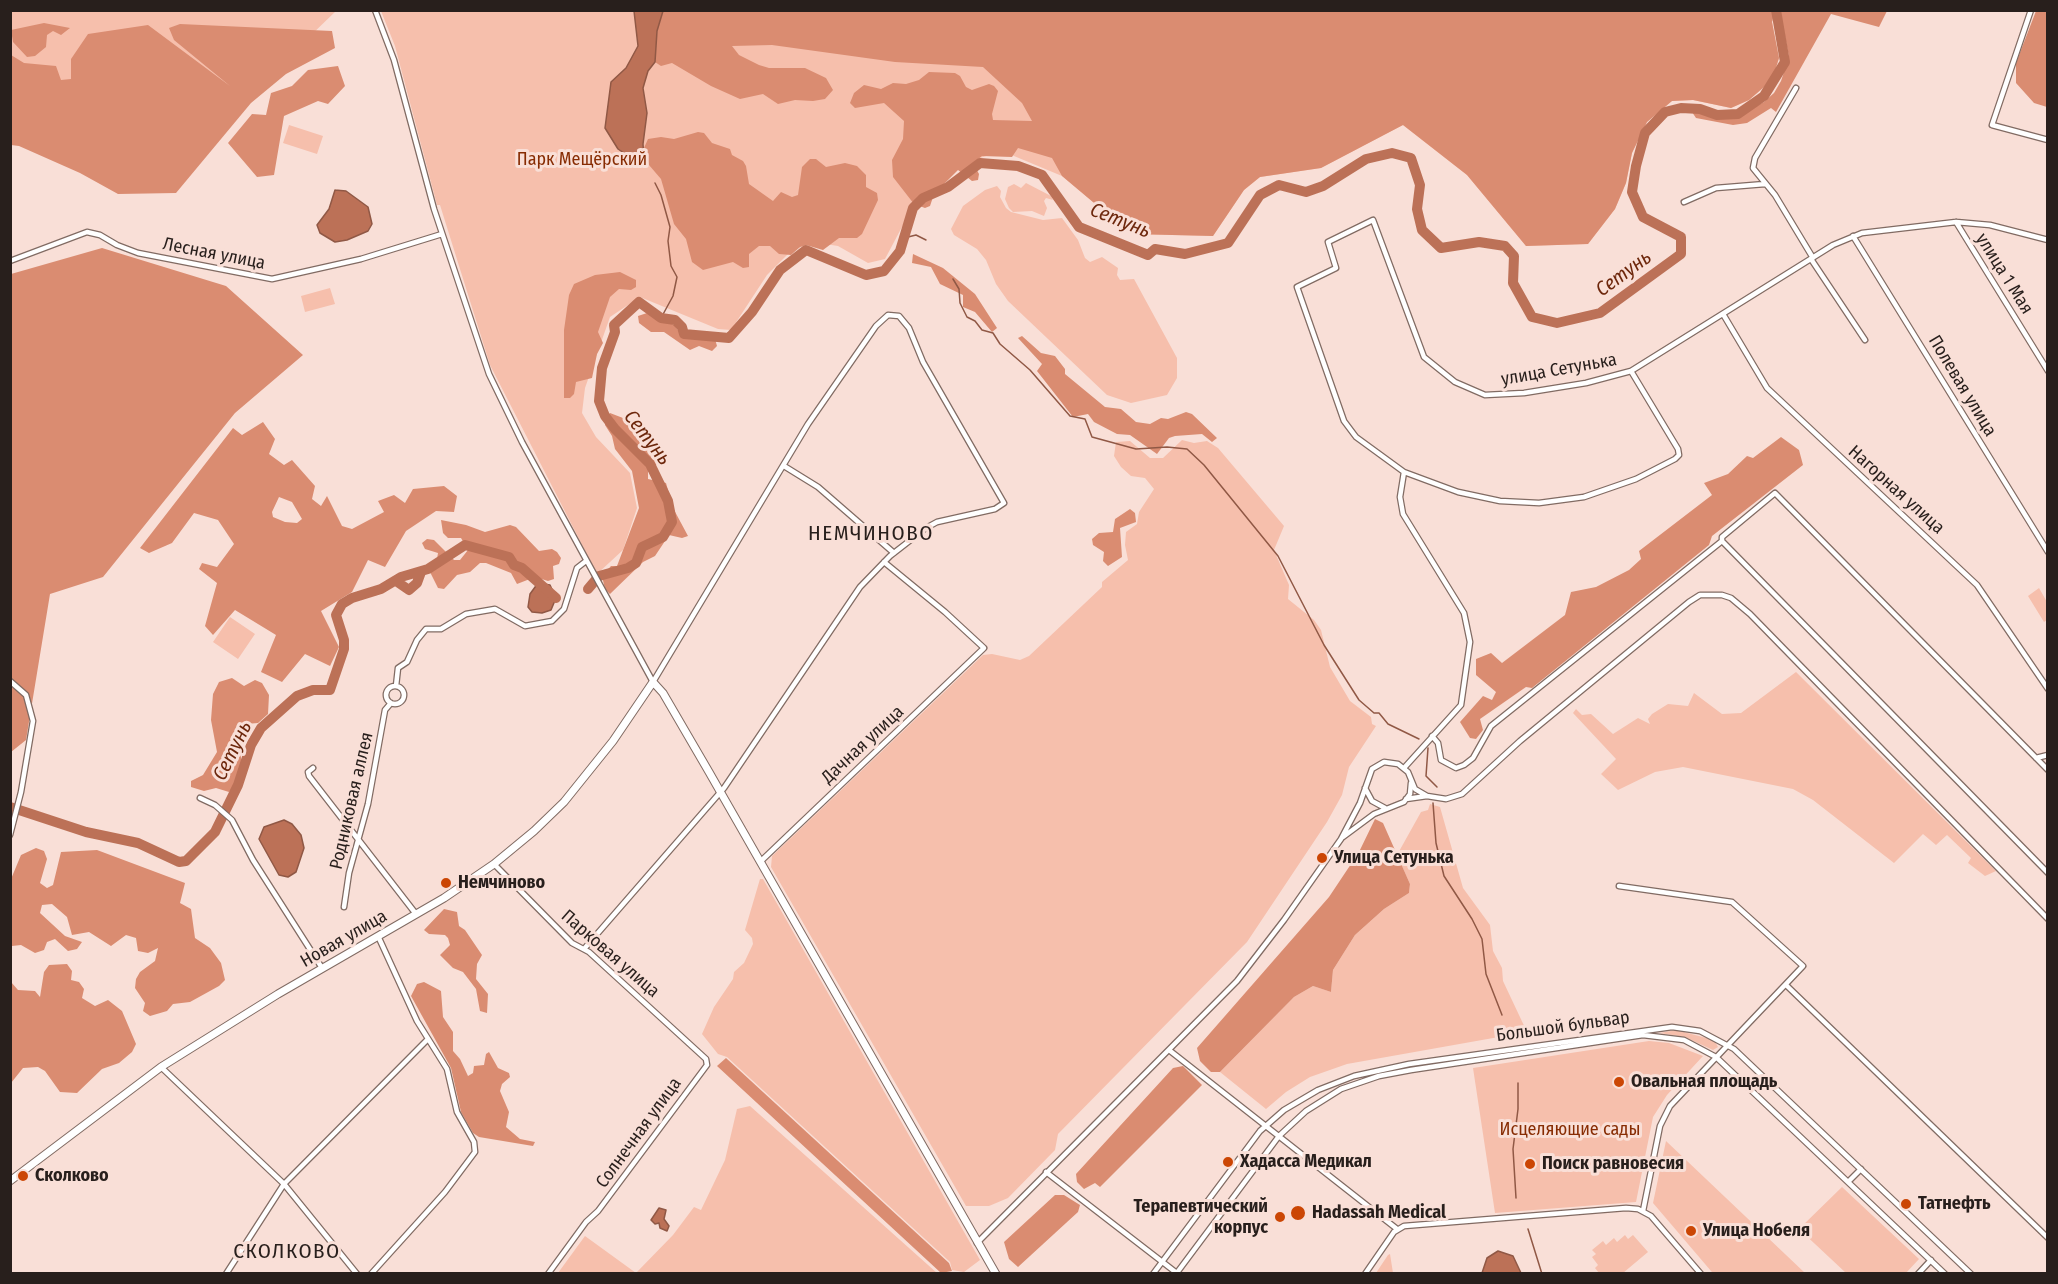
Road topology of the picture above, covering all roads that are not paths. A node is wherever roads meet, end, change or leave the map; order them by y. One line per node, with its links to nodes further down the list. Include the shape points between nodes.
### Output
1 (375, 10): 8 (street, via 394,60)
2 (2031, 10): 4 (street, via 1992,125)
3 (1796, 88): 5 (street, via 1754,163 1755,173)
4 (2048, 140)
5 (1764, 184): 6 (street, via 1716,188); 11 (street, via 1775,195)
6 (1684, 202)
7 (1956, 222): 9 (street); 10 (street, via 1989,225); 16 (street, улица 1 Мая)
8 (442, 234): 12 (street, Лесная улица, via 361,259 272,279 138,253 100,234 87,232); 22 (street, via 489,374)
9 (1853, 236): 11 (street); 21 (street, Полевая улица)
10 (2048, 240)
11 (1812, 259): 13 (street); 14 (street)
12 (10, 261)
13 (1723, 314): 15 (street); 27 (street, Нагорная улица, via 1767,388 1977,585)
14 (1865, 340)
15 (1631, 371): 18 (street, улица Сетунька, via 1679,455 1636,479 1584,497 1539,503 1500,501 1458,492); 18 (street, улица Сетунька, via 1524,393 1485,395 1455,382 1424,357 1373,220 1328,242 1336,268 1297,287 1344,421 1356,436)
16 (2048, 371)
17 (784, 466): 20 (street, via 818,487); 20 (street, via 808,424 876,326 883,317 899,316 1004,503 975,515 937,522); 25 (street)
18 (1404, 472): 29 (street, via 1400,497 1404,514 1464,613 1470,632 1461,705)
19 (1722, 541): 29 (street, via 1491,726 1473,758 1464,765 1456,768 1441,760 1438,742); 31 (street, via 1771,494 1778,495); 47 (street)
20 (894, 552): 23 (street)
21 (2048, 552)
22 (586, 561): 25 (street); 26 (street, Родниковая аллея, via 577,567 564,609 552,621 525,626 495,609 466,614 441,629 426,628 407,662 398,668)
23 (884, 562): 37 (street, via 846,605 788,697); 45 (street, Дачная улица, via 984,648)
24 (10, 681): 42 (street, via 26,695 33,721)
25 (653, 682): 37 (street); 46 (street, Новая улица, via 613,741 564,802)
26 (396, 686): 28 (street, Родниковая аллея, via 387,694); 28 (street, Родниковая аллея, via 404,696 401,702)
27 (2048, 689)
28 (391, 703): 43 (street, Родниковая аллея, via 385,710)
29 (1432, 736): 33 (street)
30 (2048, 755): 31 (street)
31 (2036, 758): 34 (street)
32 (313, 768): 43 (street, via 309,776)
33 (1404, 768): 35 (street); 36 (street, via 1391,762 1377,765 1368,774)
34 (2048, 770)
35 (1412, 783): 38 (street); 40 (street)
36 (1365, 788): 41 (street, via 1372,801); 44 (street)
37 (720, 792): 45 (street); 53 (street)
38 (1427, 796): 40 (street); 51 (street, via 1446,799 1462,794 1520,741 1689,602 1700,595 1722,595 1750,614)
39 (200, 798): 54 (street, via 232,820)
40 (1407, 799): 41 (street, via 1399,806)
41 (1385, 808): 44 (street)
42 (11, 834)
43 (358, 837): 49 (street, Родниковая аллея); 50 (street)
44 (1341, 839): 58 (street, via 1258,956)
45 (760, 862): 72 (street)
46 (494, 864): 50 (street, Новая улица); 53 (street, Парковая улица, via 572,943)
47 (2048, 873)
48 (1619, 886): 55 (street, via 1719,899 1738,906 1803,966)
49 (344, 907)
50 (416, 914): 52 (street, Новая улица)
51 (2048, 920)
52 (378, 936): 54 (street, Новая улица); 56 (street)
53 (584, 949): 60 (street, Парковая улица, via 706,1059)
54 (322, 968): 61 (street, Новая улица)
55 (1786, 985): 57 (street); 71 (street)
56 (428, 1040): 68 (street); 78 (street, via 447,1069 457,1112 474,1142 475,1152 445,1192)
57 (1728, 1045): 59 (street); 62 (street, Большой бульвар, via 1700,1031 1672,1027 1409,1064 1354,1076 1318,1090); 64 (street, Большой бульвар)
58 (1169, 1050): 62 (street); 65 (street)
59 (1716, 1057): 63 (street, Большой бульвар, via 1684,1040 1643,1035 1411,1070 1341,1089 1306,1111); 67 (street, Большой бульвар); 69 (street, via 1664,1116)
60 (706, 1065): 79 (street, Солнечная улица)
61 (161, 1067): 66 (street, Новая улица); 68 (street)
62 (1265, 1126): 63 (street); 74 (street, Большой бульвар)
63 (1279, 1136): 70 (street); 75 (street, Большой бульвар)
64 (1861, 1169): 67 (street); 86 (street, Большой бульвар)
65 (1046, 1172): 72 (street); 74 (street)
66 (10, 1181)
67 (1849, 1181): 73 (street, Большой бульвар)
68 (284, 1184): 76 (street); 77 (street)
69 (1643, 1211): 70 (street, via 1626,1208); 83 (street)
70 (1397, 1229): 82 (street)
71 (2048, 1238)
72 (977, 1243): 80 (street)
73 (1931, 1260): 84 (street); 85 (street, Большой бульвар)
74 (1162, 1261): 75 (street); 81 (street, Большой бульвар)
75 (1176, 1273)
76 (226, 1274)
77 (357, 1274)
78 (371, 1274)
79 (548, 1274)
80 (996, 1274)
81 (1153, 1274)
82 (1365, 1274)
83 (1701, 1274)
84 (1918, 1274)
85 (1945, 1274)
86 (1971, 1274)

